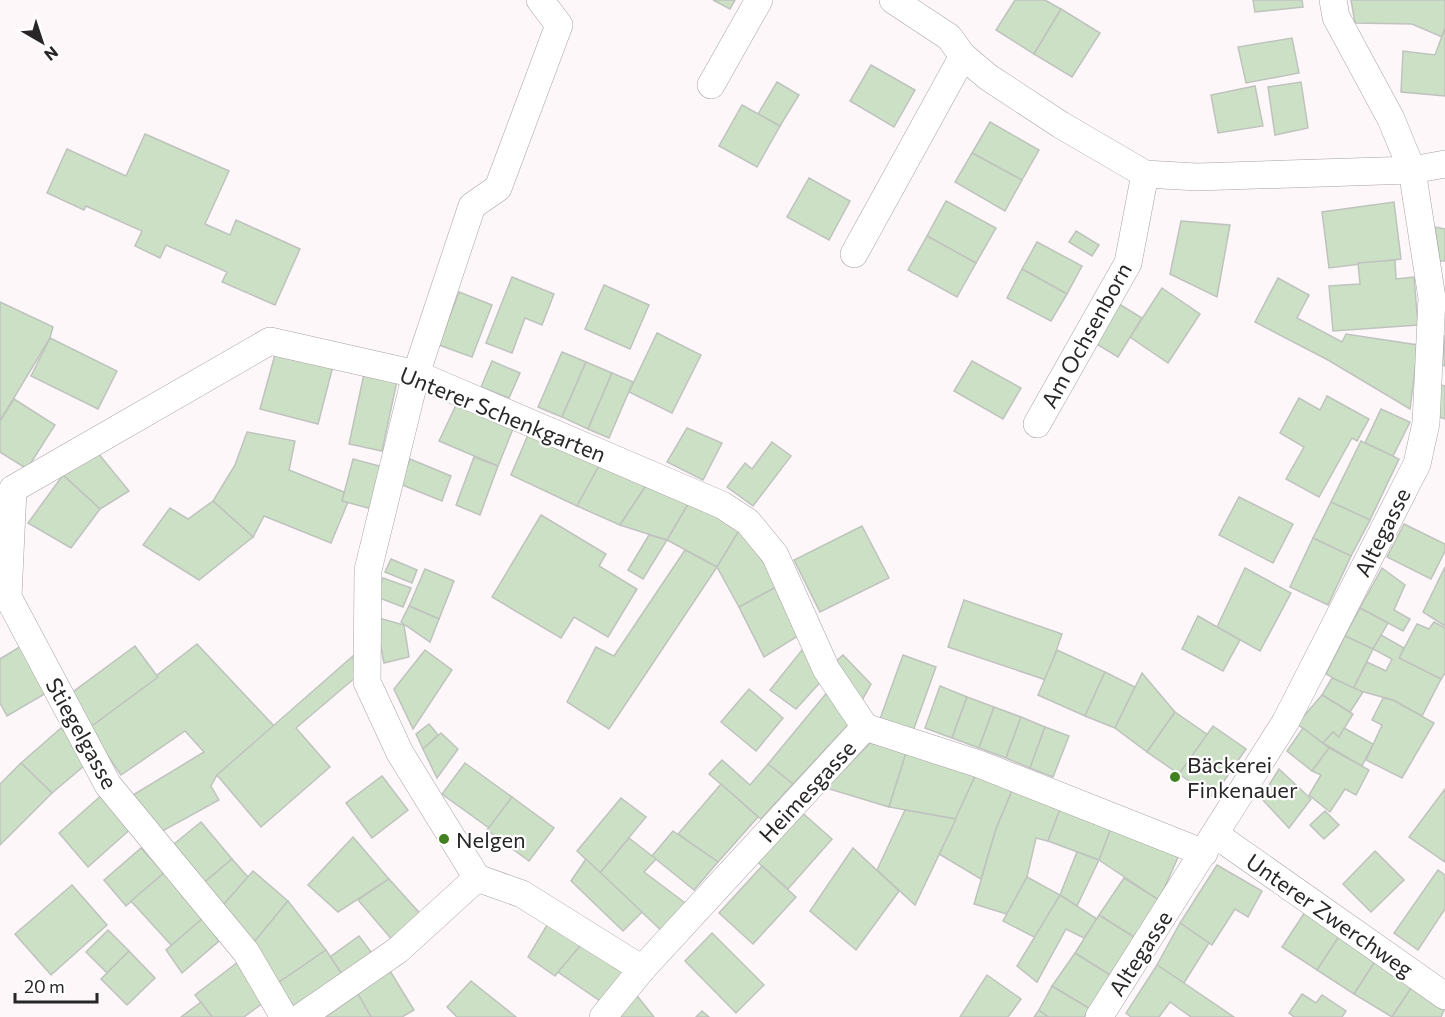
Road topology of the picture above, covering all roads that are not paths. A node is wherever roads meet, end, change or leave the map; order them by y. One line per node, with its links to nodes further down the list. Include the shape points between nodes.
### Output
1 (540, 0): 11 (street, via 559,25 498,188 472,206)
2 (759, 0): 6 (street)
3 (893, 0): 5 (street, via 949,37)
4 (1333, 0): 8 (street, Altegasse, via 1345,37 1391,119)
5 (963, 56): 9 (street, via 1052,119); 10 (street)
6 (711, 85)
7 (1445, 164): 8 (street)
8 (1412, 170): 9 (street, via 1197,177); 16 (street, Altegasse, via 1432,298 1426,423 1417,464 1286,721)
9 (1145, 174): 12 (street, Am Ochsenborn, via 1128,263)
10 (854, 254)
11 (416, 374): 13 (street, Unterer Schenkgarten, via 270,341); 15 (street, Unterer Schenkgarten, via 722,505 748,522 776,555 826,669); 17 (street, via 368,570 367,682 400,753)
12 (1037, 424)
13 (7, 485): 14 (street, Stiegelgasse)
14 (4, 602): 20 (street, Stiegelgasse, via 108,785 246,952)
15 (866, 727): 16 (street, Heimesgasse); 18 (street, Heimesgasse)
16 (1210, 844): 19 (street, Unterer Zwerchweg); 23 (street, Altegasse)
17 (477, 878): 18 (street, via 522,894); 21 (street, via 398,950)
18 (642, 969): 22 (street, Heimesgasse)
19 (1445, 996)
20 (284, 1017)
21 (301, 1017)
22 (603, 1017)
23 (1099, 1017)

